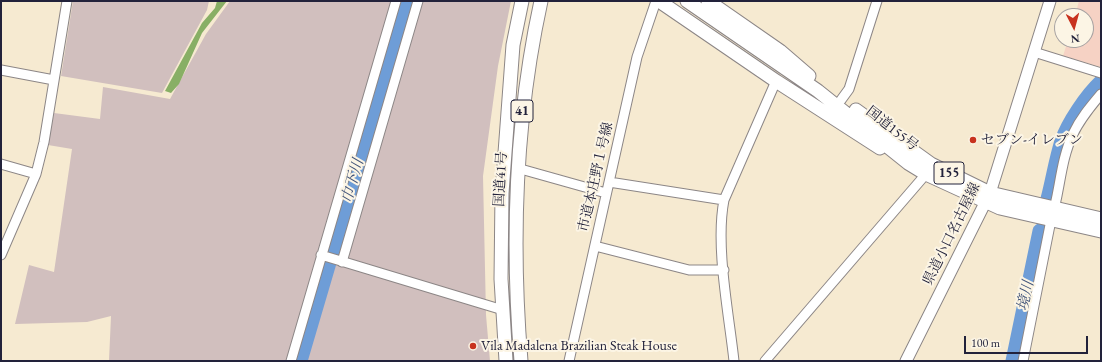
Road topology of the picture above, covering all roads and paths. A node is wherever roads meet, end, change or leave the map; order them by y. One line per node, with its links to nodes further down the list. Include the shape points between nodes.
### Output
1 (67, 1): 17 (street)
2 (396, 1): 36 (street)
3 (418, 1): 38 (street)
4 (522, 1): 40 (highway, 国道41号 / 41, via 513,45 503,156)
5 (541, 1): 24 (highway, 国道41号 / 41, via 524,94)
6 (656, 1): 27 (street, 市道本庄野１号線, via 637,57)
7 (659, 1): 18 (highway, 155)
8 (687, 1): 14 (highway, 国道155号 / 155)
9 (696, 1): 14 (highway, 国道155号 / 155)
10 (708, 1): 19 (highway, 155, via 780,51)
11 (877, 1): 21 (street, via 848,89)
12 (1050, 1): 13 (main road, 県道小口名古屋線)
13 (1034, 52): 16 (street); 29 (main road, 県道小口名古屋線)
14 (776, 59): 19 (highway, 国道155号 / 155); 22 (highway, 国道155号 / 155)
15 (1, 70): 17 (street)
16 (1101, 73)
17 (54, 80): 25 (street)
18 (776, 81): 22 (highway, 155, via 866,140); 30 (street)
19 (818, 83): 21 (highway, 国道155号 / 155)
20 (1101, 94): 31 (street, via 1086,111 1072,135)
21 (841, 100): 29 (highway, 国道155号 / 155, via 931,164)
22 (908, 163): 26 (highway, 国道155号 / 155)
23 (1, 164): 25 (street)
24 (517, 168): 28 (street); 43 (highway, 国道41号 / 41, via 515,278)
25 (36, 174): 37 (street)
26 (926, 174): 29 (highway, 国道155号 / 155); 46 (street)
27 (609, 182): 28 (street, 市道本庄野１号線); 30 (street)
28 (606, 193): 35 (street, 市道本庄野１号線)
29 (988, 198): 31 (highway, 国道155号 / 155); 33 (highway, 国道155号 / 155, via 1000,208); 47 (main road, 県道小口名古屋線)
30 (724, 200): 39 (street, via 721,218)
31 (1055, 208): 32 (highway, 国道155号 / 155); 33 (street)
32 (1101, 219)
33 (1051, 220): 34 (highway, 国道155号 / 155); 48 (street)
34 (1101, 231)
35 (595, 246): 39 (street, via 689,270); 44 (street, 市道本庄野１号線)
36 (321, 255): 38 (street); 41 (street)
37 (1, 256)
38 (342, 262): 40 (street)
39 (724, 270): 45 (street)
40 (503, 310): 42 (highway, 国道41号 / 41)
41 (291, 361)
42 (506, 361)
43 (520, 361)
44 (569, 361)
45 (734, 361)
46 (766, 361)
47 (906, 361)
48 (1023, 361)

